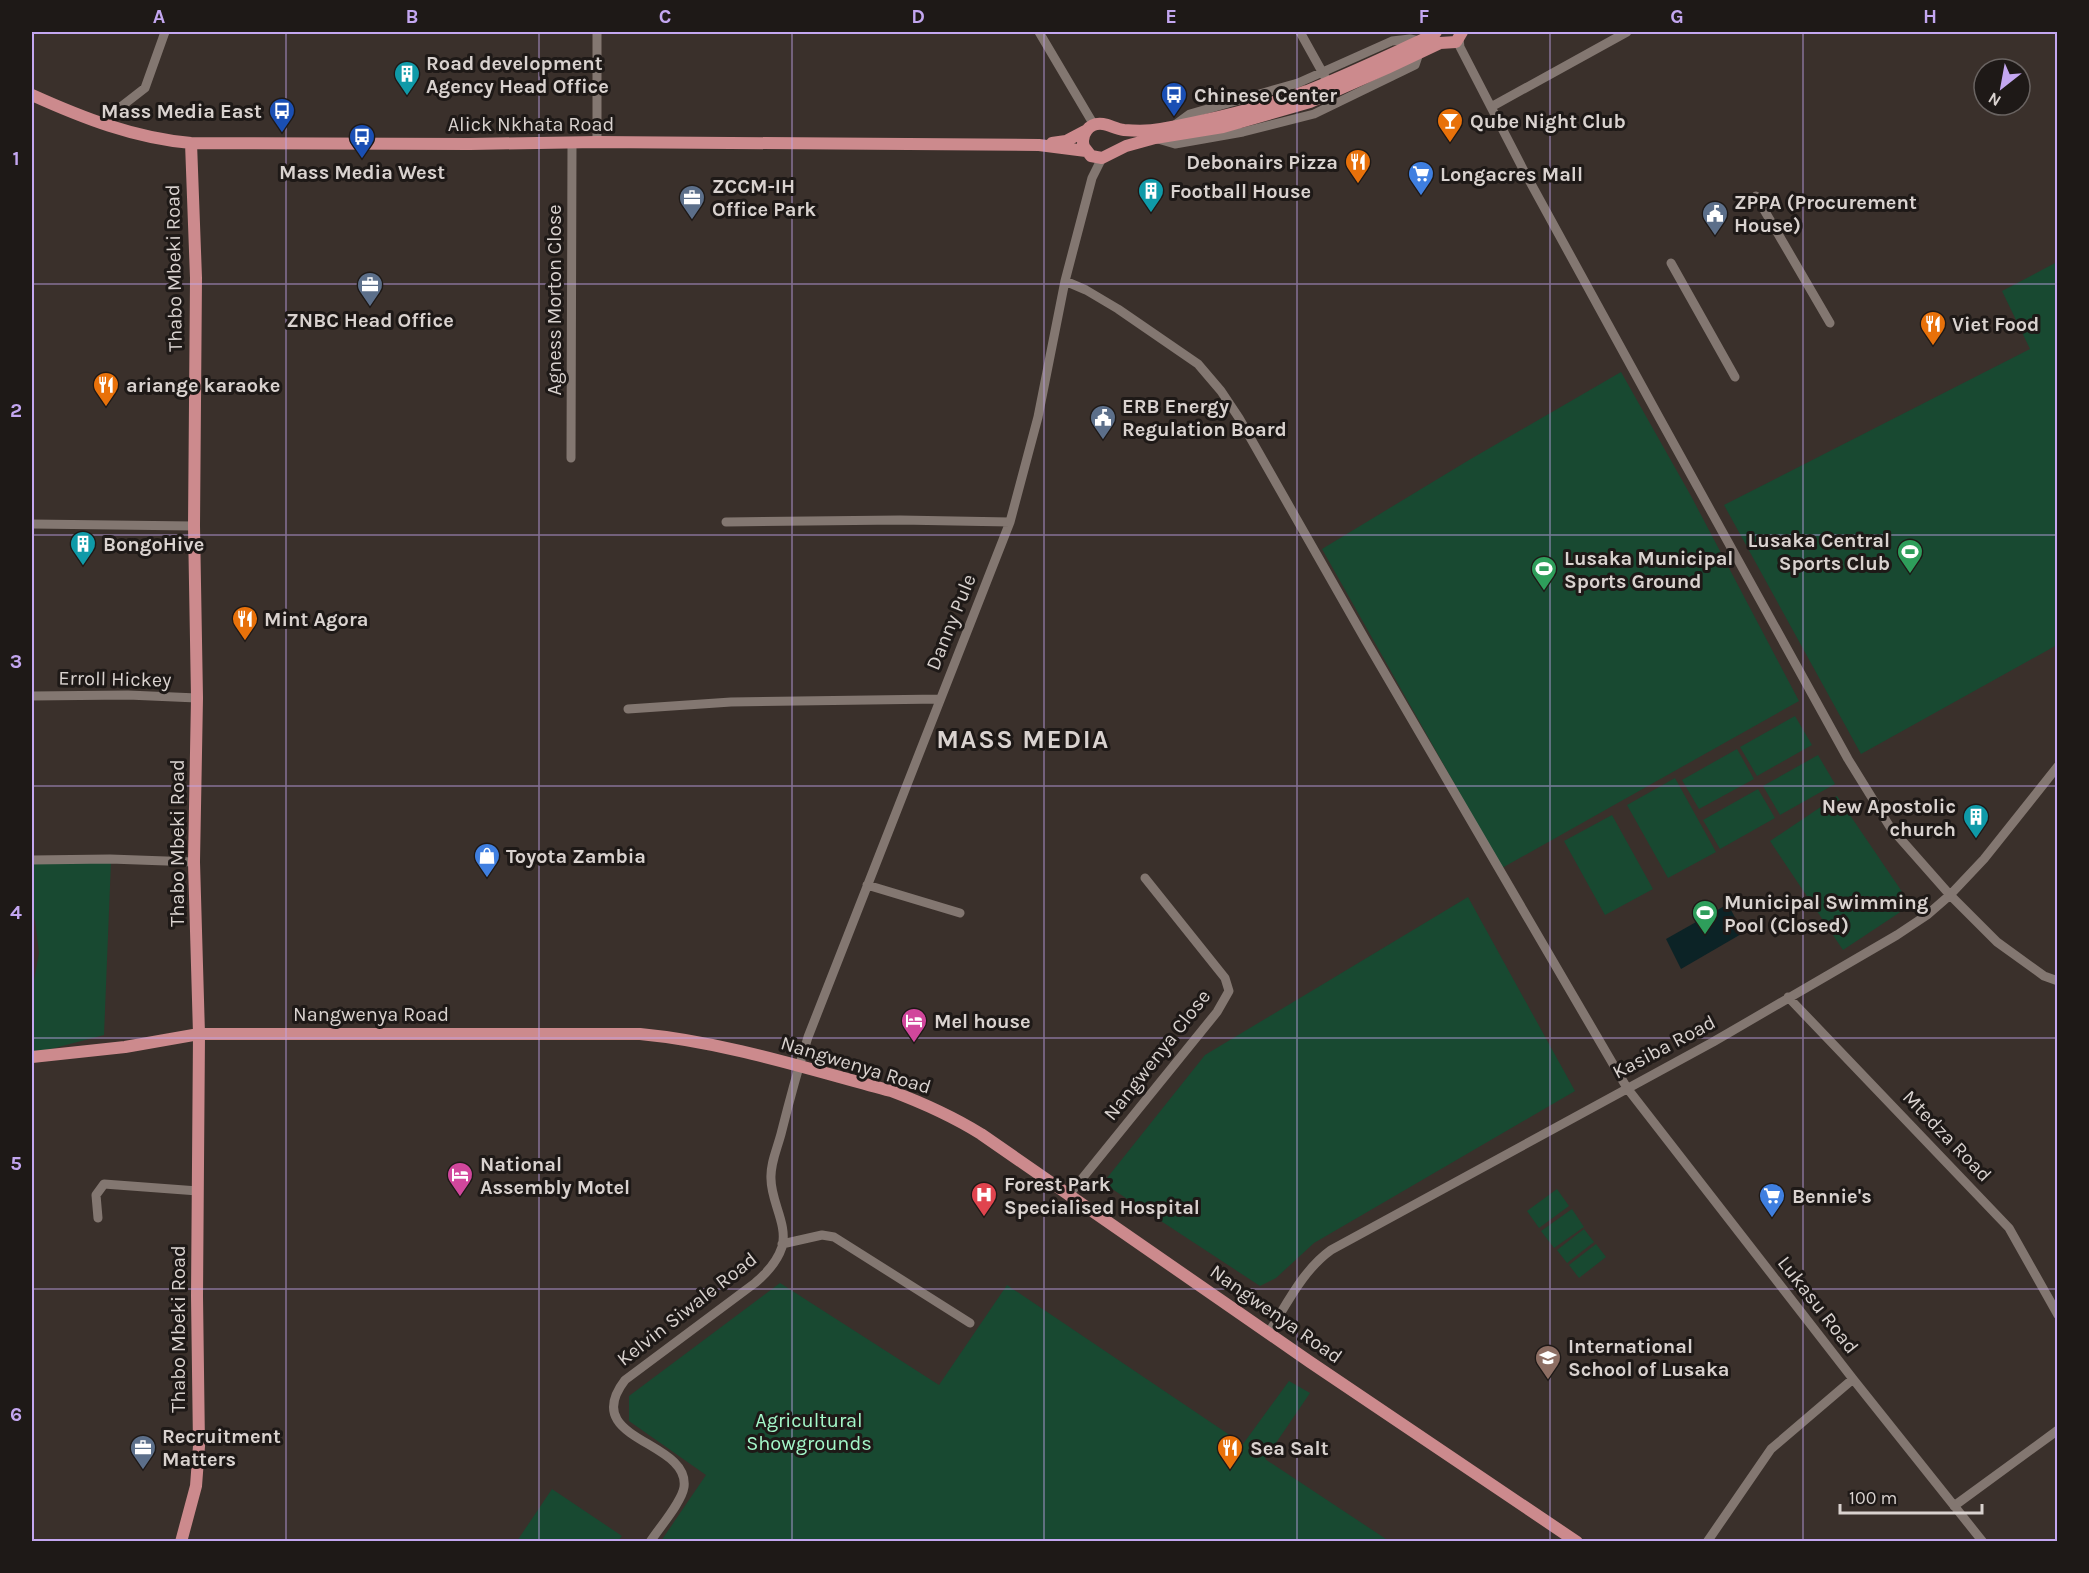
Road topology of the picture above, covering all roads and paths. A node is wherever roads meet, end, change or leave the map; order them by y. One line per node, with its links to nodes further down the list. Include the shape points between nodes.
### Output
1 (165, 32): 14 (street, via 145,88)
2 (597, 32): 19 (street)
3 (1040, 32): 16 (street)
4 (1300, 32): 9 (street)
5 (1437, 32): 7 (main road, via 1441,38); 8 (main road)
6 (1627, 32): 13 (street)
7 (1458, 38): 8 (main road); 13 (street)
8 (1420, 47): 9 (street, via 1410,39 1392,41); 11 (street, via 1415,65); 12 (main road, via 1305,91)
9 (1323, 72): 11 (street); 15 (street, via 1190,114)
10 (32, 95): 14 (main road, Alick Nkhata Road)
11 (1338, 103): 18 (street, via 1314,114 1244,132 1175,144)
12 (1283, 104): 15 (main road); 18 (main road, via 1224,127)
13 (1491, 107): 45 (street, via 1848,759 1890,827)
14 (100, 123): 20 (main road, Alick Nkhata Road, via 145,136)
15 (1173, 127): 17 (main road)
16 (1090, 128): 17 (main road, via 1103,124); 22 (main road, Alick Nkhata Road, via 1066,141); 23 (main road, via 1082,143)
17 (1112, 128): 24 (main road, via 1116,143)
18 (1155, 138): 24 (main road)
19 (597, 142): 21 (main road, Alick Nkhata Road); 22 (main road, Alick Nkhata Road)
20 (191, 143): 21 (main road, Alick Nkhata Road); 35 (main road, Thabo Mbeki Road, via 196,278)
21 (572, 143): 31 (street, Agness Morton Close)
22 (1039, 145): 23 (main road, Alick Nkhata Road)
23 (1087, 153): 24 (main road); 25 (street, Danny Pule)
24 (1106, 156): 25 (street, Danny Pule)
25 (1092, 178): 28 (street, Danny Pule)
26 (1756, 196): 29 (street)
27 (1671, 263): 30 (street)
28 (1065, 281): 33 (street, Danny Pule, via 1038,417); 52 (street, Lukasu Road, via 1156,334 1198,364 1221,391)
29 (1830, 323)
30 (1734, 377)
31 (571, 458)
32 (726, 522): 33 (street)
33 (1010, 522): 38 (street, Danny Pule)
34 (32, 525): 35 (street)
35 (194, 526): 37 (main road, Thabo Mbeki Road)
36 (32, 696): 37 (street, Erroll Hickey)
37 (197, 698): 42 (main road, Thabo Mbeki Road)
38 (940, 699): 39 (street, via 731,702); 44 (street, Danny Pule)
39 (628, 709)
40 (2058, 766): 45 (street, Kasiba Road)
41 (32, 860): 42 (street)
42 (194, 862): 49 (main road, Thabo Mbeki Road)
43 (1145, 878): 54 (street, Nangwenya Close, via 1225,978 1229,991 1217,1012)
44 (867, 885): 46 (street); 51 (street, Danny Pule)
45 (1950, 895): 47 (street, via 1997,942 2044,976); 48 (street, Kasiba Road, via 1897,935)
46 (960, 913)
47 (2058, 981)
48 (1788, 997): 52 (street, Kasiba Road); 57 (street, Mtedza Road, via 2010,1228)
49 (199, 1034): 50 (main road, Nangwenya Road); 51 (main road, Nangwenya Road, via 640,1034 677,1037); 53 (main road, Thabo Mbeki Road)
50 (32, 1057)
51 (799, 1067): 54 (main road, Nangwenya Road, via 920,1101 964,1124); 56 (street, via 772,1168)
52 (1627, 1088): 59 (street, Kasiba Road, via 1331,1250 1307,1273); 60 (street, Lukasu Road)
53 (198, 1191): 55 (street, via 104,1184 96,1195); 63 (main road, Thabo Mbeki Road, via 199,1446 195,1486)
54 (1068, 1196): 59 (main road, Nangwenya Road)
55 (98, 1218)
56 (782, 1244): 58 (street, via 822,1235 834,1237); 64 (street, Kelvin Siwale Road, via 772,1266 756,1284 625,1380 617,1390 614,1409 624,1428 675,1462 684,1474 679,1499)
57 (2058, 1315)
58 (970, 1323)
59 (1269, 1332): 65 (main road, Nangwenya Road)
60 (1852, 1379): 62 (street, Lukasu Road); 66 (street, via 1771,1449)
61 (2058, 1430): 62 (street)
62 (1954, 1506): 67 (street, Lukasu Road)
63 (182, 1542)
64 (650, 1542)
65 (1577, 1542)
66 (1707, 1542)
67 (1983, 1542)

